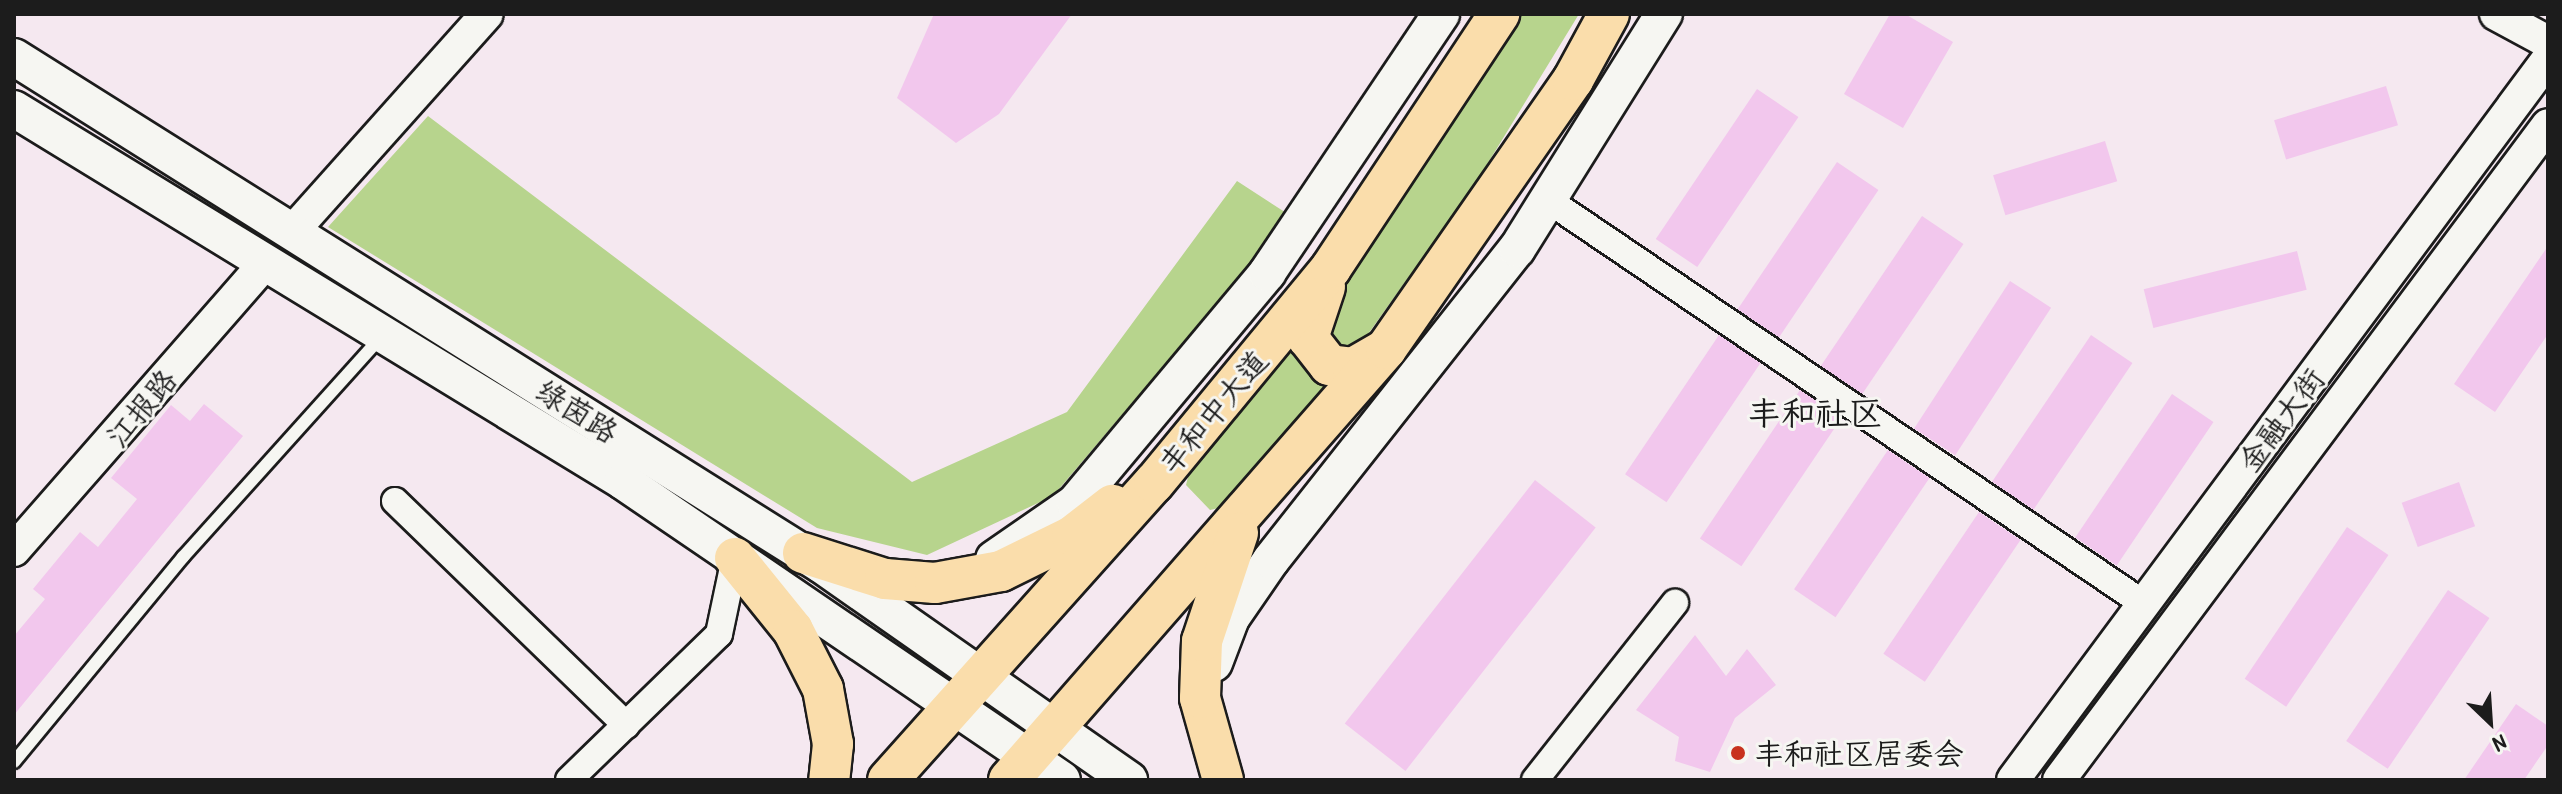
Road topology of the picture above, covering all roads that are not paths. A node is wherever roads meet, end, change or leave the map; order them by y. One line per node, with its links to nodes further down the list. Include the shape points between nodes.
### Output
1 (487, 14): 13 (street)
2 (1441, 14): 24 (main road, via 1267,273 1075,503)
3 (1499, 14): 15 (main road, 丰和中大道)
4 (1609, 14): 17 (main road, via 1573,80)
5 (1664, 14): 12 (main road)
6 (2496, 14): 7 (street)
7 (2548, 42)
8 (14, 57): 13 (main road, 绿茵路)
9 (2548, 59): 26 (street, 金融大街)
10 (14, 109): 14 (main road, 绿茵路)
11 (2548, 125): 41 (street, 金融大街)
12 (1548, 200): 26 (street); 28 (main road, via 1468,316 1239,606)
13 (292, 232): 22 (main road, 绿茵路)
14 (265, 263): 16 (main road, 绿茵路); 21 (street, 江报路)
15 (1331, 268): 17 (main road, via 1308,338 1329,365 1353,368); 18 (main road, 丰和中大道)
16 (383, 335): 23 (main road, 绿茵路); 32 (lane, via 183,557)
17 (1386, 349): 20 (main road)
18 (1179, 454): 24 (main road, via 1072,536 1001,571); 27 (main road, 丰和中大道)
19 (395, 501): 30 (street)
20 (1245, 511): 28 (main road, via 1202,641); 31 (main road)
21 (14, 550)
22 (803, 553): 24 (main road, via 885,579); 27 (main road, 绿茵路)
23 (735, 558): 29 (main road, 绿茵路); 30 (street, via 719,634); 35 (main road, via 793,630 823,689 833,744)
24 (968, 577)
25 (1675, 603): 39 (street)
26 (2144, 604): 40 (street, 金融大街)
27 (984, 677): 29 (main road, 丰和中大道); 31 (main road, 绿茵路)
28 (1200, 698): 38 (main road)
29 (957, 707): 33 (main road, 绿茵路); 36 (main road, 丰和中大道)
30 (626, 725): 34 (street)
31 (1057, 728): 33 (main road); 37 (main road, 绿茵路)
32 (14, 762)
33 (1034, 772)
34 (569, 780)
35 (829, 780)
36 (888, 780)
37 (1129, 780)
38 (1223, 780)
39 (1535, 780)
40 (2013, 780)
41 (2059, 780)

